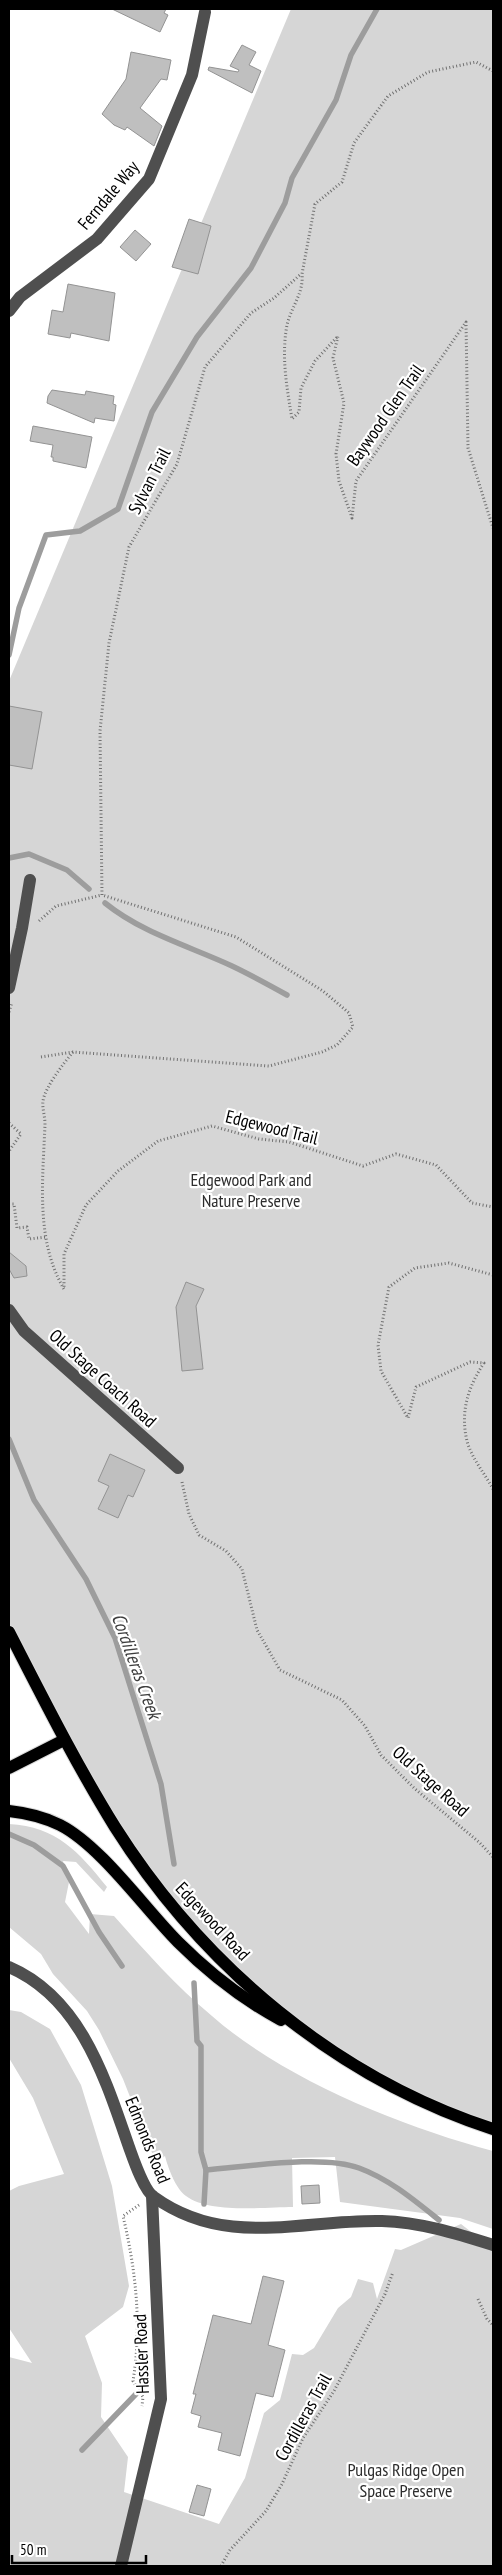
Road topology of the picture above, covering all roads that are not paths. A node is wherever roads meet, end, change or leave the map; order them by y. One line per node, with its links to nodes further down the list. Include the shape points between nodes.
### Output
1 (205, 12): 2 (street, Ferndale Way, via 192,75 149,180 97,239 20,297)
2 (9, 311)
3 (30, 880): 4 (street)
4 (11, 991)
5 (9, 1310): 6 (street, Old Stage Coach Road, via 24,1331)
6 (178, 1468)
7 (9, 1632): 8 (main road, Edgewood Road)
8 (64, 1740): 9 (main road); 12 (main road, Edgewood Road, via 115,1827 179,1914 220,1958)
9 (9, 1768)
10 (9, 1811): 12 (main road, via 41,1817 78,1838 202,1964 258,2008)
11 (9, 1967): 14 (street, Edmonds Road, via 24,1974 60,2002 84,2037 106,2080 134,2161)
12 (298, 2029): 13 (main road, Edgewood Road, via 404,2094)
13 (493, 2129)
14 (152, 2196): 15 (street, Edmonds Road, via 181,2213 209,2223 245,2229 385,2221 450,2231); 16 (street, Hassler Road, via 161,2399)
15 (493, 2245)
16 (121, 2566)

